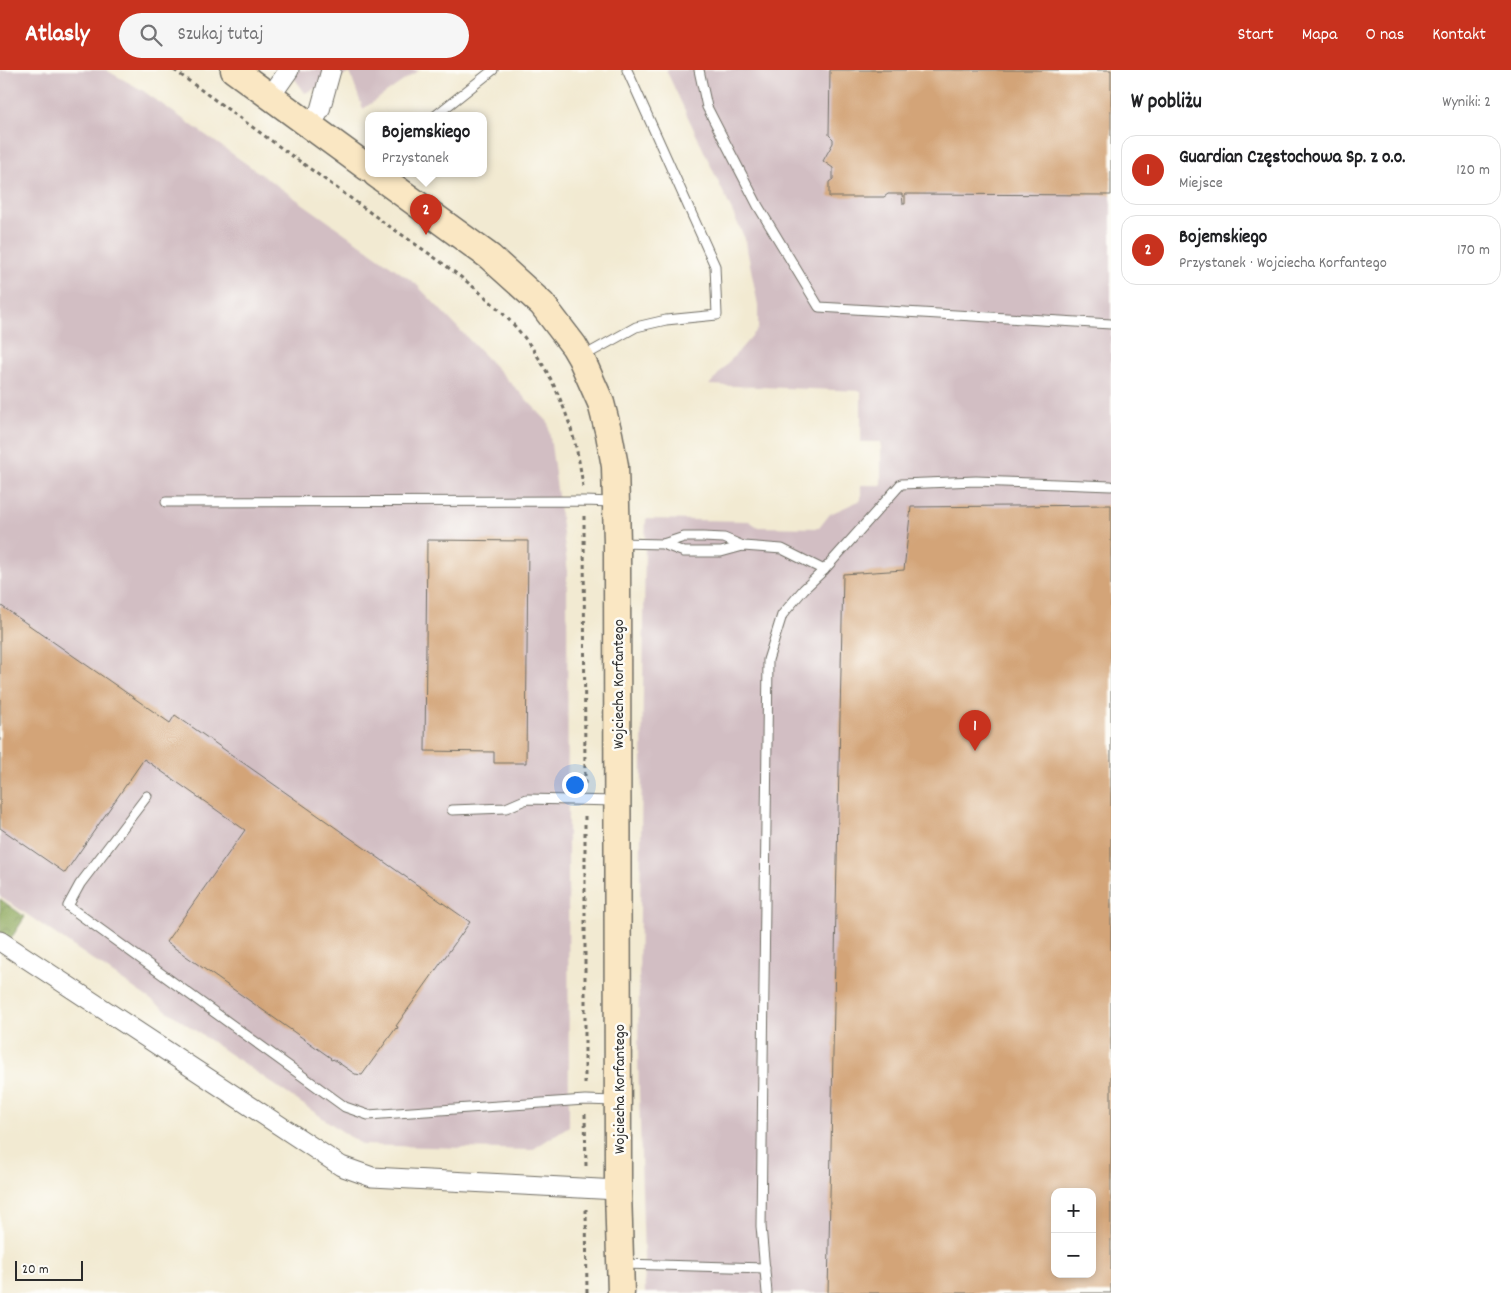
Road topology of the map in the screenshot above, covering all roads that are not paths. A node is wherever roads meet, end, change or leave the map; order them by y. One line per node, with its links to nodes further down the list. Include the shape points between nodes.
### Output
1 (234, 70): 7 (street, Wojciecha Korfantego)
2 (289, 70): 7 (street)
3 (331, 70): 9 (street, via 320,110)
4 (493, 70): 8 (lane)
5 (627, 70): 13 (lane, via 715,266 717,315 666,320 636,327)
6 (699, 70): 12 (lane, via 707,107 749,190 819,307)
7 (270, 97): 9 (street, Wojciecha Korfantego)
8 (440, 112)
9 (310, 126): 10 (street, Wojciecha Korfantego)
10 (365, 166)
11 (380, 177): 13 (street, Wojciecha Korfantego, via 490,257 542,304)
12 (1111, 324)
13 (581, 358): 16 (street, Wojciecha Korfantego, via 601,403 609,434 615,466)
14 (1111, 486): 20 (lane, via 976,481 901,484)
15 (166, 502): 16 (lane)
16 (616, 502): 17 (street, Wojciecha Korfantego)
17 (617, 543): 18 (lane); 22 (street, Wojciecha Korfantego)
18 (663, 544): 19 (lane, via 684,552 721,552); 19 (lane, via 684,537 703,537 724,538)
19 (743, 546): 20 (lane, via 782,549)
20 (824, 570): 28 (lane, via 782,614 768,660 761,1226)
21 (147, 796): 25 (lane, via 80,884 68,906 345,1107 368,1115 585,1100)
22 (618, 801): 23 (lane, via 527,799 506,808); 25 (street, Wojciecha Korfantego)
23 (452, 810)
24 (0, 941): 26 (street, via 341,1166 372,1177)
25 (618, 1101): 26 (street, Wojciecha Korfantego)
26 (618, 1190): 27 (street, Wojciecha Korfantego)
27 (620, 1264): 28 (lane); 29 (street, Wojciecha Korfantego)
28 (765, 1268): 30 (lane)
29 (621, 1293)
30 (767, 1293)

